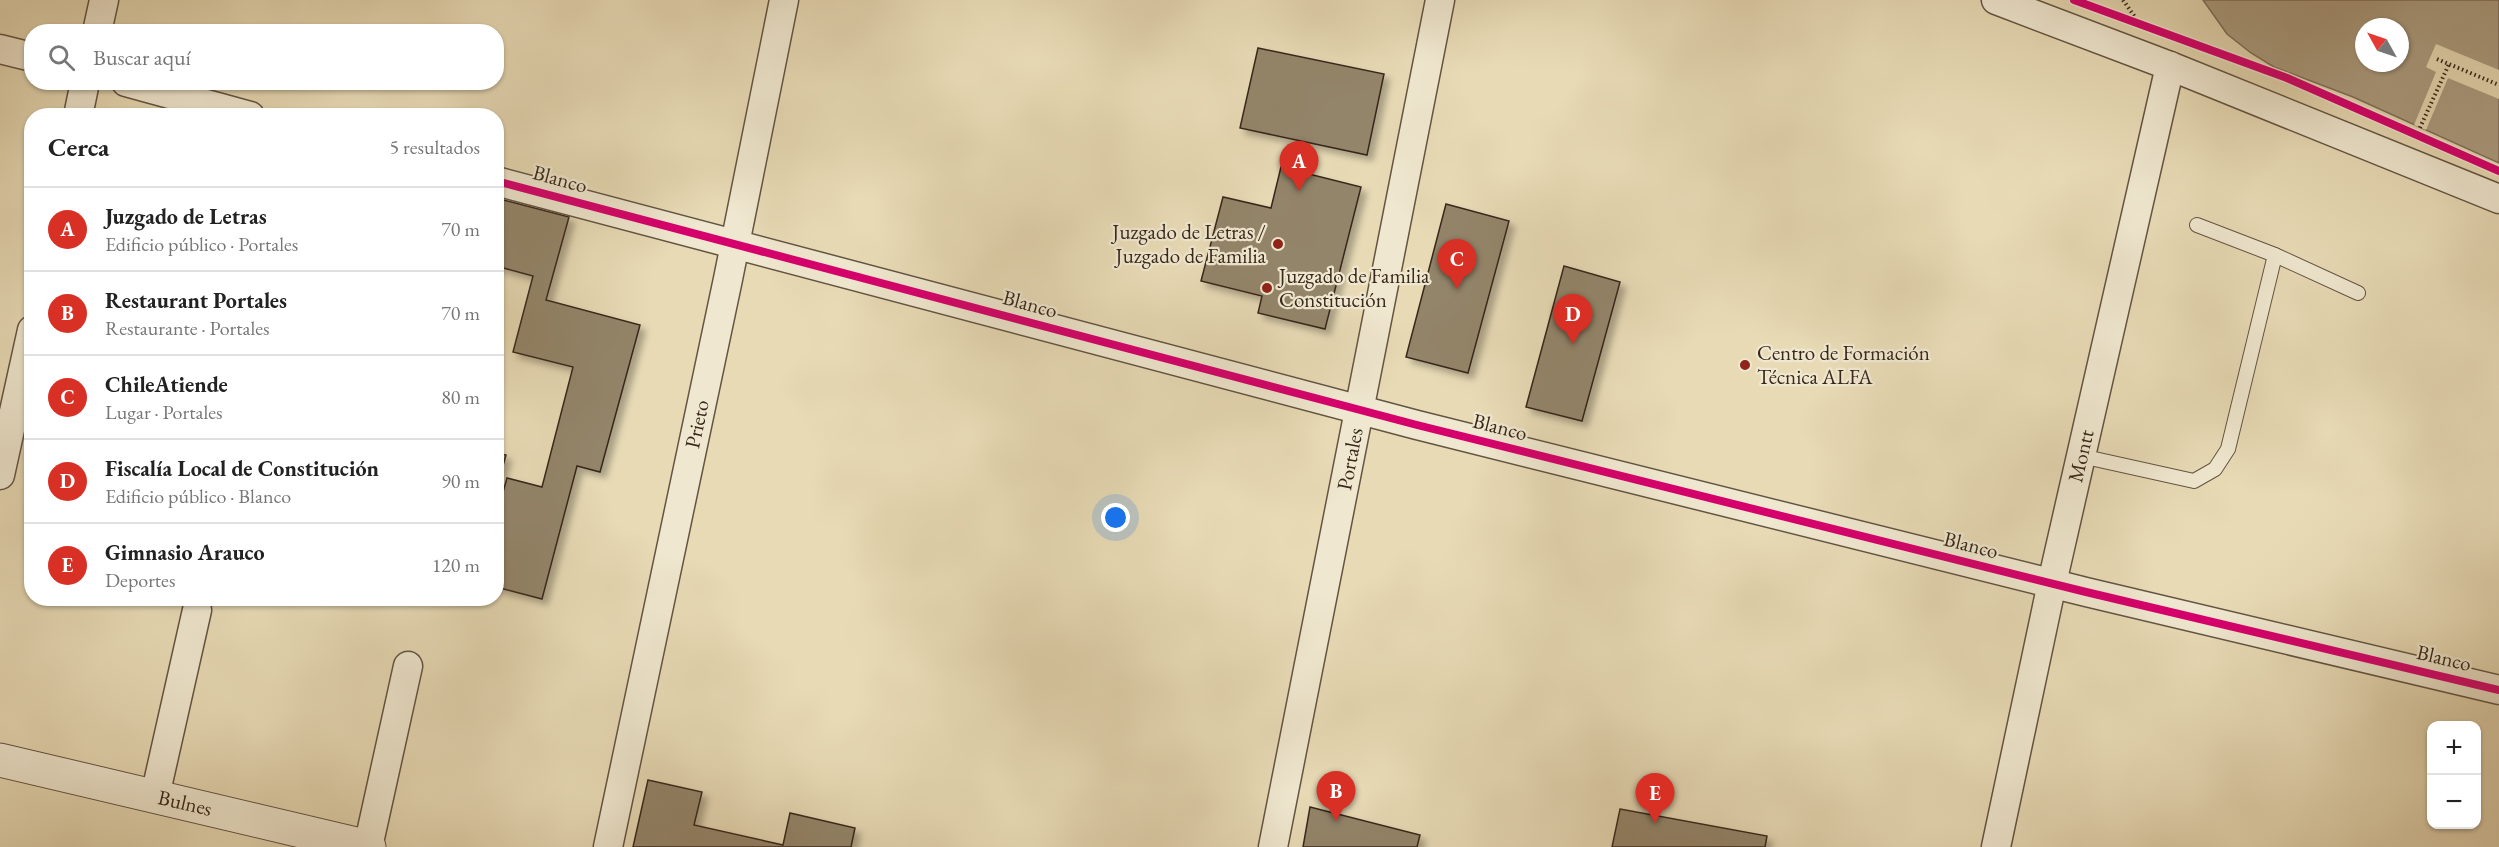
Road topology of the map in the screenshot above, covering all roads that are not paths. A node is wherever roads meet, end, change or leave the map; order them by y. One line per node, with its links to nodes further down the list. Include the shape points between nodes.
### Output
1 (104, 0): 5 (street)
2 (784, 0): 16 (street, Prieto)
3 (1440, 0): 20 (street, Portales)
4 (1996, 0): 8 (street)
5 (99, 24)
6 (0, 49): 7 (street)
7 (24, 55)
8 (2170, 66): 14 (street); 21 (street, Montt)
9 (84, 90): 11 (street)
10 (155, 90): 12 (street)
11 (80, 108)
12 (221, 108)
13 (504, 183): 16 (street, Blanco)
14 (2499, 198)
15 (2197, 225): 17 (lane)
16 (735, 244): 20 (street, Blanco); 30 (street, Prieto)
17 (2275, 255): 18 (lane); 21 (lane, via 2228,449 2215,469 2194,481)
18 (2358, 293)
19 (24, 366): 22 (street)
20 (1359, 410): 23 (street, Blanco); 31 (street, Portales)
21 (2081, 456): 23 (street, Montt)
22 (0, 475)
23 (2052, 583): 26 (street, Blanco); 32 (street, Montt)
24 (197, 610): 28 (street)
25 (408, 666): 29 (street)
26 (2499, 690)
27 (0, 760): 28 (street, Bulnes)
28 (155, 796): 29 (street, Bulnes)
29 (369, 847)
30 (608, 847)
31 (1273, 847)
32 (1996, 847)

